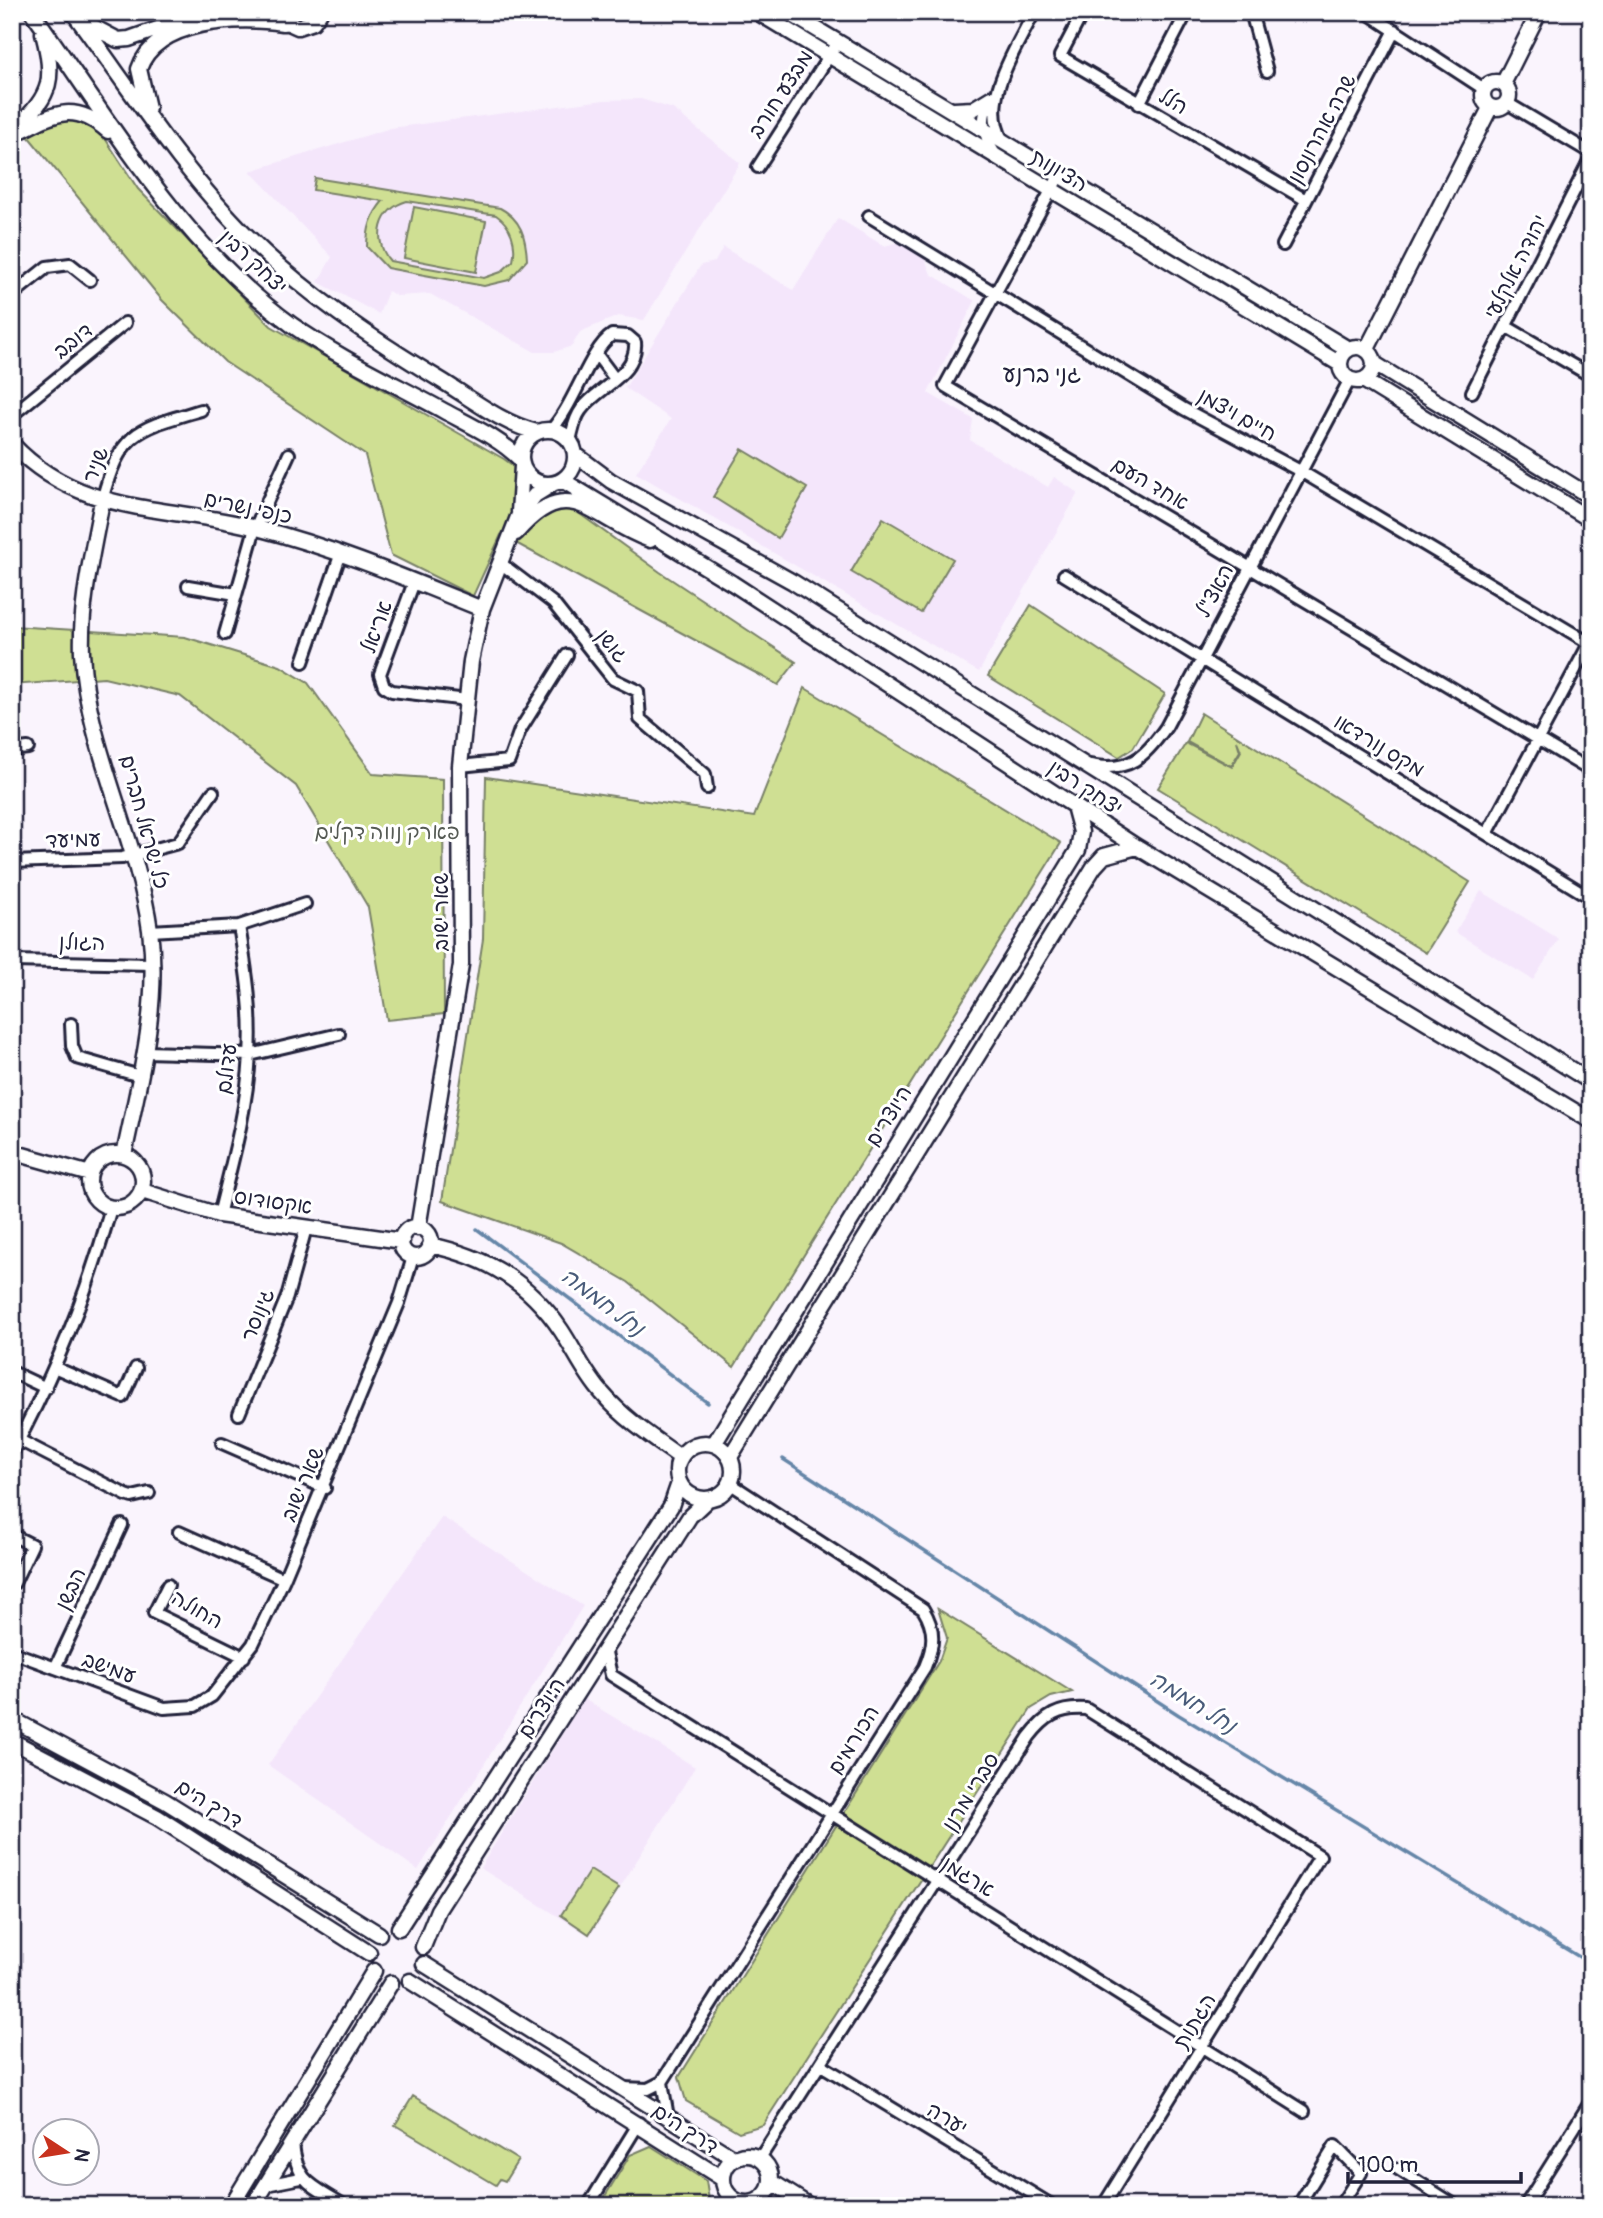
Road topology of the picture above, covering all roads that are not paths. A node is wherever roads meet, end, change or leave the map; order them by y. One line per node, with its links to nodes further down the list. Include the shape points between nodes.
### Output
1 (32, 12): 14 (street, יצחק רבין)
2 (206, 12): 11 (street, via 118,40)
3 (757, 12): 17 (street, הציונות)
4 (788, 12): 16 (street, הציונות)
5 (1034, 12): 19 (street)
6 (1187, 12): 24 (street)
7 (1251, 12): 18 (street)
8 (1366, 12): 15 (street)
9 (1539, 12): 20 (street)
10 (324, 14): 12 (street, via 298,27)
11 (76, 15): 27 (street, יצחק רבין)
12 (279, 18): 27 (street, via 202,25 154,45 139,69)
13 (1080, 18): 24 (street, הלל, via 1059,56)
14 (41, 25): 29 (street, via 51,70 48,91); 31 (street, יצחק רבין)
15 (1395, 30): 21 (street); 37 (street, שרה אהרונסון)
16 (838, 42): 17 (street, מבצע חורב); 26 (street, הציונות)
17 (828, 56): 33 (street, הציונות); 34 (street, מבצע חורב)
18 (1267, 71)
19 (1002, 81): 22 (street); 30 (street, via 993,117)
20 (1503, 84): 21 (street, via 1493,82); 23 (street, via 1509,92)
21 (1484, 89): 25 (street, via 1483,99)
22 (991, 98): 26 (street, via 973,109); 28 (street, via 984,110)
23 (1507, 103): 25 (street); 32 (street)
24 (1139, 104): 37 (street, הלל)
25 (1490, 108): 46 (street)
26 (953, 110): 28 (street, הציונות)
27 (152, 119): 56 (street, יצחק רבין, via 237,225 289,274 391,350 511,423)
28 (984, 129): 30 (street, הציונות); 33 (street)
29 (12, 133): 31 (street, via 57,113 77,112)
30 (1003, 141): 35 (street, הציונות)
31 (123, 144): 60 (street, יצחק רבין, via 200,241 258,299 326,347 481,431)
32 (1591, 155): 44 (street, יהודה אלקלעי)
33 (997, 158): 36 (street, הציונות)
34 (758, 167)
35 (1059, 176): 36 (street, אחד העם); 45 (street, הציונות)
36 (1051, 190): 41 (street, אחד העם); 48 (street, הציונות)
37 (1306, 200): 39 (street, שרה אהרונסון)
38 (869, 216): 41 (street, חיים ויצמן)
39 (1283, 245)
40 (90, 279): 42 (street, via 70,264 47,267)
41 (994, 294): 62 (street, חיים ויצמן, via 1184,409); 73 (street, אחד העם, via 946,386)
42 (12, 295)
43 (125, 323): 55 (street, דובב)
44 (1507, 327): 50 (street); 53 (street, יהודה אלקלעי)
45 (1348, 349): 46 (street); 48 (street)
46 (1367, 349): 49 (street)
47 (597, 355): 51 (street); 51 (street, via 612,335 632,339 634,356); 56 (street, via 572,402)
48 (1340, 364): 52 (street, via 1343,373)
49 (1375, 364): 52 (street, via 1371,374); 64 (street)
50 (1591, 376)
51 (615, 379): 57 (street, via 579,412)
52 (1356, 380): 62 (street, האצ"ל); 67 (street)
53 (1472, 392)
54 (201, 410): 65 (street, שניר, via 146,426 125,445 110,471)
55 (12, 415)
56 (544, 431): 57 (street, via 562,433); 60 (street, via 526,440)
57 (573, 448): 63 (street, via 573,466); 88 (street, יצחק רבין, via 611,481 793,582)
58 (289, 454): 68 (street)
59 (15, 456): 61 (street); 65 (street, כנפי נשרים)
60 (521, 462): 63 (street, via 536,482); 66 (street, שאר ישוב)
61 (12, 472)
62 (1302, 472): 73 (street, האצ"ל); 80 (street, חיים ויצמן)
63 (557, 483): 66 (street, שאר ישוב, via 535,495); 70 (street, יצחק רבין)
64 (1591, 497)
65 (102, 501): 68 (street, כנפי נשרים); 96 (street, כל ישראל חברים, via 90,565 82,653 95,726)
66 (518, 517): 69 (street, שאר ישוב)
67 (1591, 520)
68 (255, 527): 71 (street, כנפי נשרים); 77 (street)
69 (506, 545): 70 (street, via 540,508 563,500 634,534); 72 (street, שאר ישוב)
70 (672, 546): 93 (street, יצחק רבין)
71 (341, 553): 75 (street, כנפי נשרים); 83 (street)
72 (499, 562): 78 (street, שאר ישוב); 91 (street, גושן, via 553,603 613,679 638,691 640,719 705,774)
73 (1252, 566): 82 (street, האצ"ל); 85 (street, אחד העם)
74 (1064, 575): 82 (street, מקס נורדאו)
75 (414, 582): 78 (street, כנפי נשרים); 84 (street, אריאל, via 380,674 384,686)
76 (188, 586): 77 (street)
77 (236, 594): 79 (street)
78 (482, 609): 84 (street, שאר ישוב)
79 (225, 634)
80 (1590, 642): 85 (street)
81 (567, 655): 89 (street, גושן, via 520,730 509,761)
82 (1201, 661): 88 (street, האצ"ל, via 1166,727 1138,761 1115,768); 94 (street, מקס נורדאו)
83 (303, 662)
84 (467, 700): 89 (street, שאר ישוב)
85 (1539, 739): 90 (street, אחד העם); 94 (street)
86 (28, 748): 87 (street)
87 (12, 750)
88 (1077, 761): 109 (street, יצחק רבין)
89 (460, 766): 118 (street, שאר ישוב, via 461,965)
90 (1591, 771)
91 (706, 788)
92 (213, 792): 96 (street, עמיעד, via 178,843)
93 (1074, 806): 95 (street, יצחק רבין); 129 (street, היוצרים, via 1081,844)
94 (1487, 834): 98 (street, מקס נורדאו)
95 (1137, 847): 110 (street, יצחק רבין); 132 (street, היוצרים, via 1104,856 1099,862)
96 (135, 852): 97 (street, עמיעד, via 122,858); 101 (street, כל ישראל חברים)
97 (12, 862)
98 (1591, 898)
99 (305, 904): 100 (street)
100 (239, 926): 101 (street); 107 (street, עדולם, via 249,992)
101 (150, 931): 103 (street, כל ישראל חברים)
102 (12, 961): 103 (street, הגולן)
103 (151, 964): 106 (street, כל ישראל חברים)
104 (71, 1024): 108 (street, via 77,1058)
105 (339, 1034): 107 (street)
106 (145, 1052): 107 (street); 108 (street, כל ישראל חברים)
107 (250, 1055): 116 (street, עדולם)
108 (140, 1076): 112 (street, כל ישראל חברים)
109 (1591, 1082)
110 (1591, 1121)
111 (12, 1152): 113 (street)
112 (124, 1155): 113 (street, via 103,1157); 114 (street, via 142,1173)
113 (90, 1174): 115 (street, via 95,1199)
114 (142, 1191): 115 (street, via 133,1203); 116 (street, אקסודוס)
115 (111, 1208): 122 (street)
116 (219, 1215): 117 (street, אקסודוס)
117 (306, 1228): 119 (street, אקסודוס); 126 (street, גינוסר, via 287,1297)
118 (418, 1228): 119 (street, via 408,1230); 120 (street, via 429,1236)
119 (402, 1241): 121 (street)
120 (430, 1245): 121 (street, via 426,1253); 131 (street, via 481,1259 523,1286 543,1305 602,1393 628,1419)
121 (413, 1257): 135 (street, שאר ישוב)
122 (56, 1368): 123 (street, via 123,1397); 125 (street)
123 (136, 1368)
124 (12, 1372): 125 (street)
125 (46, 1388): 127 (street)
126 (239, 1414)
127 (19, 1440): 130 (street); 136 (street, via 125,1495)
128 (222, 1443): 135 (street)
129 (714, 1444): 131 (street, via 698,1444); 132 (street)
130 (12, 1453)
131 (680, 1457): 133 (street)
132 (730, 1457): 134 (street)
133 (679, 1483): 137 (street, via 688,1495); 156 (street, היוצרים, via 671,1506)
134 (731, 1483): 137 (street, via 721,1495); 153 (street, הכורמים, via 909,1599 930,1621 934,1638 925,1667)
135 (325, 1488): 141 (street, שאר ישוב)
136 (149, 1493)
137 (707, 1500): 144 (street, היוצרים, via 690,1516)
138 (122, 1525): 147 (street, הבשן)
139 (179, 1532): 141 (street)
140 (12, 1535): 142 (street, via 32,1545)
141 (284, 1579): 146 (street, שאר ישוב)
142 (14, 1583)
143 (168, 1585): 146 (street, החולה, via 154,1613)
144 (605, 1647): 148 (street); 149 (street, היוצרים)
145 (12, 1652): 147 (street, עמישב)
146 (244, 1657): 150 (street, שאר ישוב, via 212,1696)
147 (55, 1668): 150 (street, עמישב, via 164,1708)
148 (611, 1675): 149 (street); 153 (street, ארגמן)
149 (584, 1680): 158 (street, היוצרים, via 438,1910)
150 (195, 1706)
151 (12, 1719): 157 (street, דרך הים, via 165,1801)
152 (12, 1741): 159 (street, דרך הים, via 157,1817)
153 (833, 1813): 155 (street, ארגמן); 166 (street, הכורמים)
154 (1320, 1856): 155 (street, סברי מרנן, via 1100,1716 1069,1708 1054,1712 1029,1737); 164 (street, הגתות)
155 (937, 1881): 164 (street, ארגמן); 165 (street, סברי מרנן)
156 (399, 1928): 157 (street); 158 (street, via 415,1934)
157 (379, 1934): 159 (street)
158 (424, 1947): 160 (street)
159 (369, 1953): 161 (street)
160 (424, 1964): 162 (street); 167 (street, דרך הים)
161 (373, 1971): 163 (street); 182 (street)
162 (410, 1981): 163 (street); 171 (street, דרך הים)
163 (391, 1983): 172 (street)
164 (1202, 2047): 169 (street, ארגמן); 188 (street, הגתות)
165 (821, 2065): 173 (street, סברי מרנן); 187 (street, יערה)
166 (662, 2082): 167 (street, via 648,2089); 170 (street)
167 (621, 2088): 170 (street, דרך הים)
168 (1591, 2101): 192 (street)
169 (1304, 2111)
170 (668, 2117): 174 (street, דרך הים)
171 (639, 2123): 177 (street, דרך הים); 185 (street)
172 (293, 2142): 176 (street); 179 (street)
173 (760, 2158): 174 (street); 178 (street)
174 (735, 2159): 177 (street, via 726,2167)
175 (1398, 2169): 191 (street)
176 (301, 2178): 179 (street); 184 (street)
177 (723, 2179): 180 (street)
178 (772, 2182): 181 (street); 186 (street)
179 (266, 2185): 183 (street)
180 (735, 2203): 181 (street)
181 (759, 2204)
182 (231, 2206)
183 (253, 2206)
184 (345, 2206)
185 (588, 2206)
186 (810, 2206)
187 (1053, 2206)
188 (1103, 2206)
189 (1298, 2206): 190 (street, via 1335,2146 1361,2173)
190 (1340, 2206)
191 (1456, 2206)
192 (1525, 2206)

